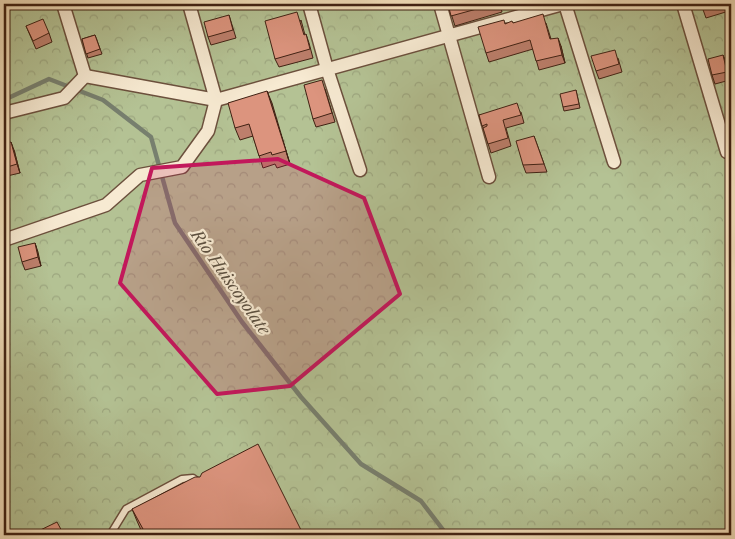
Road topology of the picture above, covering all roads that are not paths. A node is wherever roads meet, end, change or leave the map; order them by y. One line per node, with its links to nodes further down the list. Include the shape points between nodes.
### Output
1 (63, 4): 9 (street)
2 (189, 4): 10 (street)
3 (309, 4): 8 (street)
4 (440, 4): 7 (street)
5 (564, 4): 7 (street); 13 (street)
6 (683, 4): 12 (street)
7 (449, 35): 8 (street); 15 (street)
8 (327, 69): 10 (street); 14 (street)
9 (83, 78): 10 (street); 11 (street, via 64,98)
10 (216, 100): 16 (street, via 208,131 182,167 140,175 106,205)
11 (4, 113)
12 (727, 152)
13 (614, 162)
14 (360, 170)
15 (489, 177)
16 (4, 240)
17 (202, 485): 18 (lane, via 193,478 182,478 126,509)
18 (110, 535)

